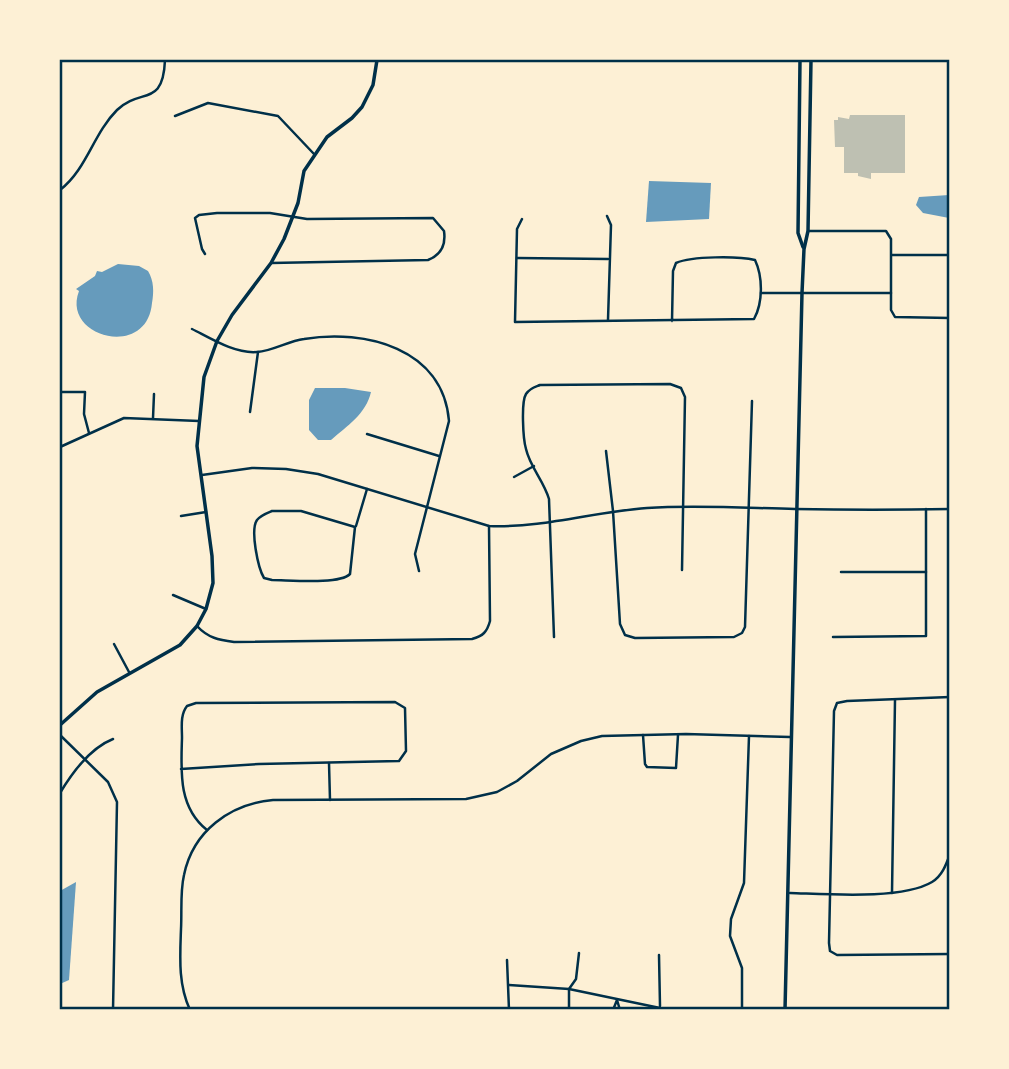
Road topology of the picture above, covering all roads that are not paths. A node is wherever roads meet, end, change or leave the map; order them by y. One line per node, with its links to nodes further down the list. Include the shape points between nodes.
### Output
1 (165, 60): 7 (street, via 157,89 115,113 79,172)
2 (377, 60): 6 (street, via 373,85 362,107 327,136)
3 (800, 60): 12 (street, via 799,233)
4 (811, 60): 11 (street)
5 (175, 116): 6 (street, via 208,103 278,116)
6 (314, 154): 8 (street, via 304,171)
7 (60, 190)
8 (294, 215): 13 (street, via 199,215 196,227); 18 (street); 18 (street, via 307,219 433,218 445,237 441,251 428,260)
9 (607, 216): 17 (street, via 611,225)
10 (522, 219): 16 (street)
11 (808, 231): 12 (street); 15 (street, via 886,231)
12 (804, 249): 20 (street)
13 (205, 254)
14 (950, 255): 15 (street)
15 (892, 256): 21 (street)
16 (516, 258): 17 (street); 23 (street, via 515,322)
17 (608, 259): 23 (street)
18 (271, 263): 26 (street)
19 (760, 293): 20 (street); 24 (street, via 754,319); 24 (street, via 755,260 683,259 673,271)
20 (802, 293): 21 (street); 46 (street)
21 (891, 293): 22 (street, via 895,317)
22 (950, 318)
23 (608, 321): 24 (street)
24 (672, 321)
25 (192, 329): 26 (street)
26 (217, 341): 27 (street); 33 (street, via 204,377)
27 (258, 352): 31 (street); 38 (street, via 307,338 359,338 398,348 436,378 445,398 449,421)
28 (60, 392): 34 (street, via 85,392)
29 (154, 394): 32 (street)
30 (752, 401): 45 (street)
31 (250, 412)
32 (153, 418): 33 (street); 34 (street, via 124,418)
33 (199, 421): 40 (street)
34 (89, 433): 36 (street)
35 (367, 434): 38 (street)
36 (60, 447)
37 (606, 451): 49 (street)
38 (439, 456): 44 (street)
39 (534, 466): 41 (street); 43 (street, via 524,434 524,397 529,390 540,384 670,384 681,388 685,397); 52 (street, via 550,499)
40 (202, 475): 42 (street, via 286,469); 50 (street)
41 (514, 477)
42 (368, 489): 44 (street); 54 (street)
43 (684, 507): 45 (street); 49 (street); 55 (street)
44 (427, 508): 53 (street); 56 (street, via 415,554)
45 (749, 508): 46 (street); 49 (street, via 745,627 734,637 625,635 620,624)
46 (797, 509): 47 (street); 73 (street)
47 (926, 509): 48 (street); 58 (street)
48 (950, 509)
49 (613, 511): 52 (street)
50 (206, 512): 51 (street); 60 (street, via 213,571)
51 (181, 516)
52 (550, 524): 53 (street); 62 (street)
53 (489, 526): 61 (street, via 489,621 481,637 234,642 204,634)
54 (355, 527): 54 (street, via 352,568 346,578 272,580 264,578 259,569 254,528 261,515 301,511)
55 (682, 570)
56 (419, 571)
57 (841, 572): 58 (street)
58 (926, 572): 63 (street, via 926,636)
59 (173, 595): 60 (street)
60 (206, 609): 61 (street)
61 (197, 626): 65 (street, via 171,651)
62 (554, 637)
63 (833, 637)
64 (114, 644): 65 (street)
65 (129, 672): 68 (street, via 97,692)
66 (950, 697): 67 (street)
67 (895, 700): 83 (street); 84 (street, via 847,701 837,703 834,711)
68 (60, 725)
69 (678, 734): 71 (street); 71 (street, via 676,768 647,767); 72 (street)
70 (60, 735): 75 (street)
71 (643, 735): 79 (street, via 581,741 551,754 497,792 466,799)
72 (749, 736): 73 (street); 93 (street, via 744,883 730,936 742,968)
73 (790, 737): 82 (street)
74 (113, 739): 75 (street)
75 (86, 759): 78 (street); 94 (street, via 108,782 117,802)
76 (329, 762): 77 (street); 77 (street, via 403,759 407,748 405,708 395,702 192,703 183,712); 79 (street)
77 (181, 769): 80 (street, via 187,802)
78 (60, 793)
79 (330, 800): 80 (street, via 252,803 226,814)
80 (207, 830): 95 (street, via 191,853 183,883 180,967)
81 (950, 855): 83 (street, via 933,881 909,892)
82 (790, 893): 84 (street); 100 (street)
83 (892, 893): 84 (street)
84 (830, 894): 86 (street, via 829,948 837,955)
85 (579, 953): 90 (street, via 576,979)
86 (950, 954)
87 (659, 955): 92 (street)
88 (507, 960): 89 (street)
89 (509, 985): 90 (street); 96 (street)
90 (569, 989): 91 (street); 97 (street)
91 (617, 1000): 92 (street); 98 (street); 99 (street)
92 (660, 1009): 93 (street)
93 (742, 1009)
94 (113, 1010)
95 (190, 1010)
96 (509, 1010)
97 (569, 1010)
98 (613, 1010)
99 (620, 1010)
100 (785, 1010)

